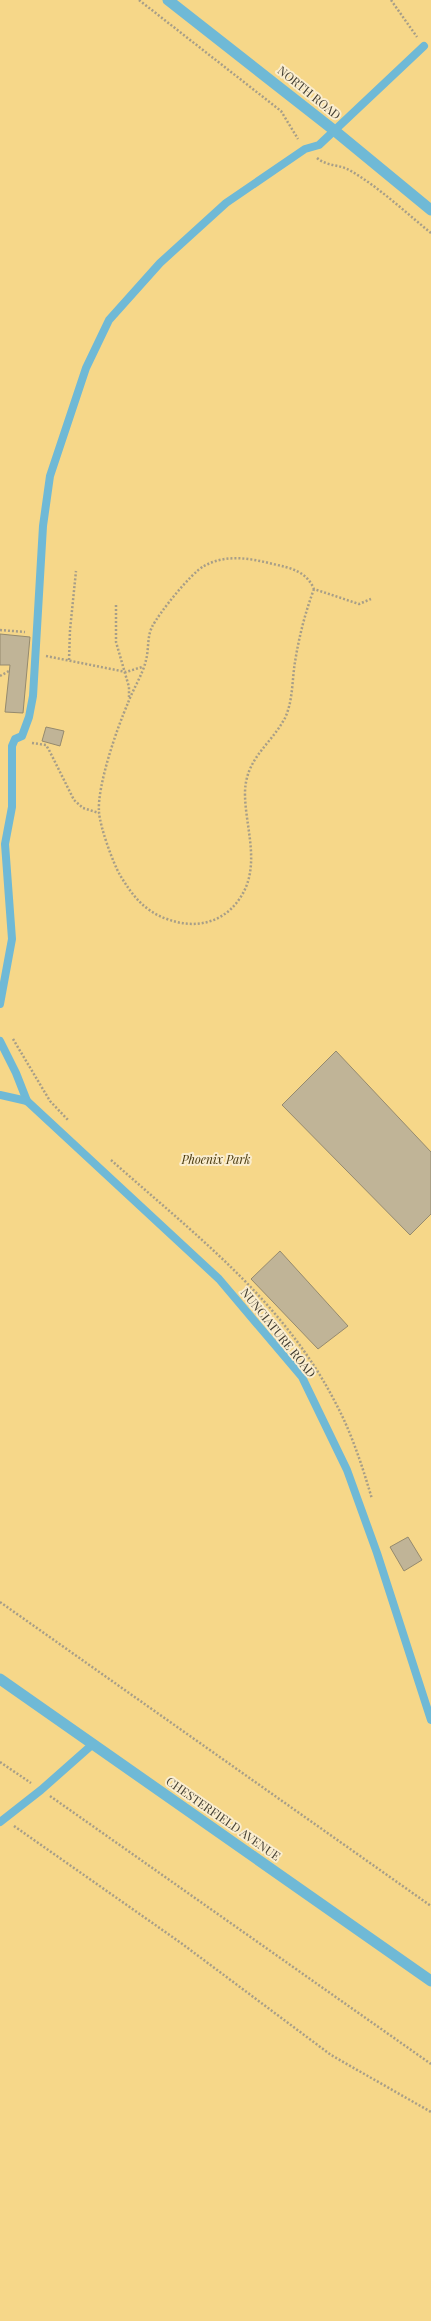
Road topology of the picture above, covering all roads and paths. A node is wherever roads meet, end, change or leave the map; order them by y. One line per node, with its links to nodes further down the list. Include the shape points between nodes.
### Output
1 (139, 0): 6 (path, via 281,111)
2 (168, 0): 5 (street, NORTH ROAD)
3 (391, 0): 4 (path)
4 (424, 46): 5 (lane)
5 (335, 131): 6 (lane, via 319,145); 7 (street, NORTH ROAD)
6 (305, 149): 8 (path, via 323,163 347,168 364,179); 14 (lane, via 226,203 160,263 109,320 86,368 50,476 43,526)
7 (431, 210)
8 (431, 233)
9 (76, 570): 16 (path)
10 (314, 589): 11 (path, via 358,604); 17 (path, via 299,570 257,560 231,557 203,566 151,629); 23 (path, via 299,636 286,716 259,751 247,777 244,794 252,850 251,865 241,898 230,911 202,925 166,919 144,907 132,895 116,868)
11 (371, 599)
12 (116, 605): 19 (path, via 116,642)
13 (0, 630): 14 (path)
14 (36, 634): 15 (lane)
15 (35, 654): 16 (path); 22 (lane, via 29,717 22,736)
16 (69, 660): 19 (path)
17 (146, 660): 19 (path, via 141,668); 21 (path)
18 (9, 671): 20 (path)
19 (126, 672): 21 (path)
20 (0, 676)
21 (129, 700): 23 (path, via 120,721 104,780)
22 (15, 739): 23 (path, via 46,745 74,800 83,808); 24 (lane, via 12,746 12,807 5,844 12,939)
23 (99, 813)
24 (0, 1004)
25 (0, 1041): 27 (lane)
26 (0, 1095): 27 (lane)
27 (27, 1101): 30 (lane, NUNCIATURE ROAD, via 219,1279 302,1377 348,1470)
28 (0, 1602): 35 (path)
29 (0, 1679): 31 (street, CHESTERFIELD AVENUE)
30 (431, 1720)
31 (93, 1744): 33 (lane); 36 (street, CHESTERFIELD AVENUE)
32 (0, 1762): 33 (path)
33 (41, 1790): 34 (lane); 37 (path)
34 (2, 1821): 38 (path, via 181,1943 331,2055)
35 (431, 1906)
36 (431, 1981)
37 (431, 2064)
38 (431, 2112)

